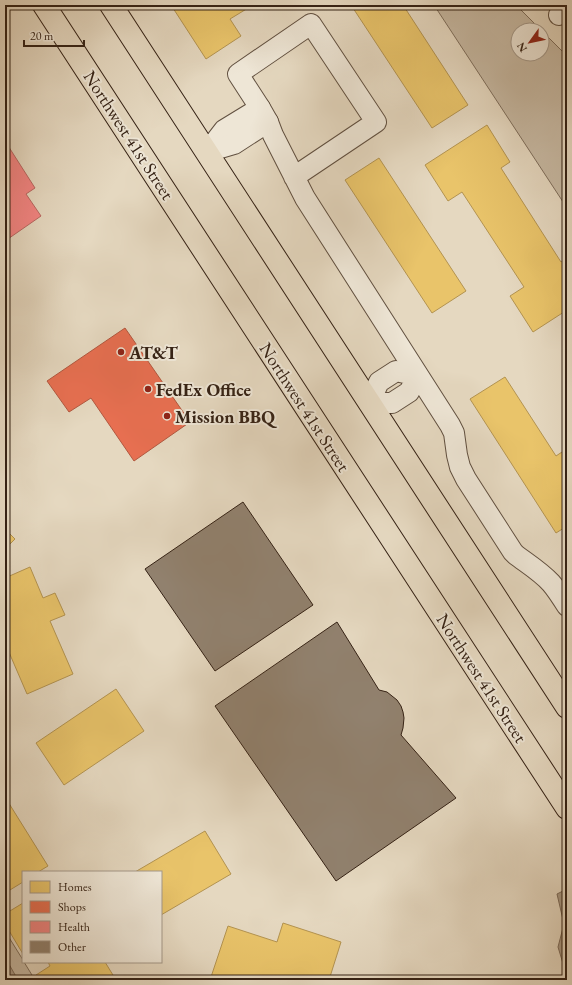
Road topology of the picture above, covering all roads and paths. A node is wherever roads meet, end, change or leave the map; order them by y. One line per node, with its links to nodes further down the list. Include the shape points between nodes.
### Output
1 (44, 5): 10 (main road, Northwest 41st Street)
2 (111, 5): 4 (main road)
3 (264, 115): 4 (street, via 234,144); 5 (street); 5 (street, via 238,74 312,24 376,122)
4 (207, 152): 7 (main road)
5 (294, 177): 6 (street)
6 (418, 376): 7 (street, via 396,371 379,382); 8 (street, via 454,432 458,461 466,479 516,555 556,588)
7 (369, 403): 9 (main road)
8 (567, 606)
9 (567, 707)
10 (567, 808)

